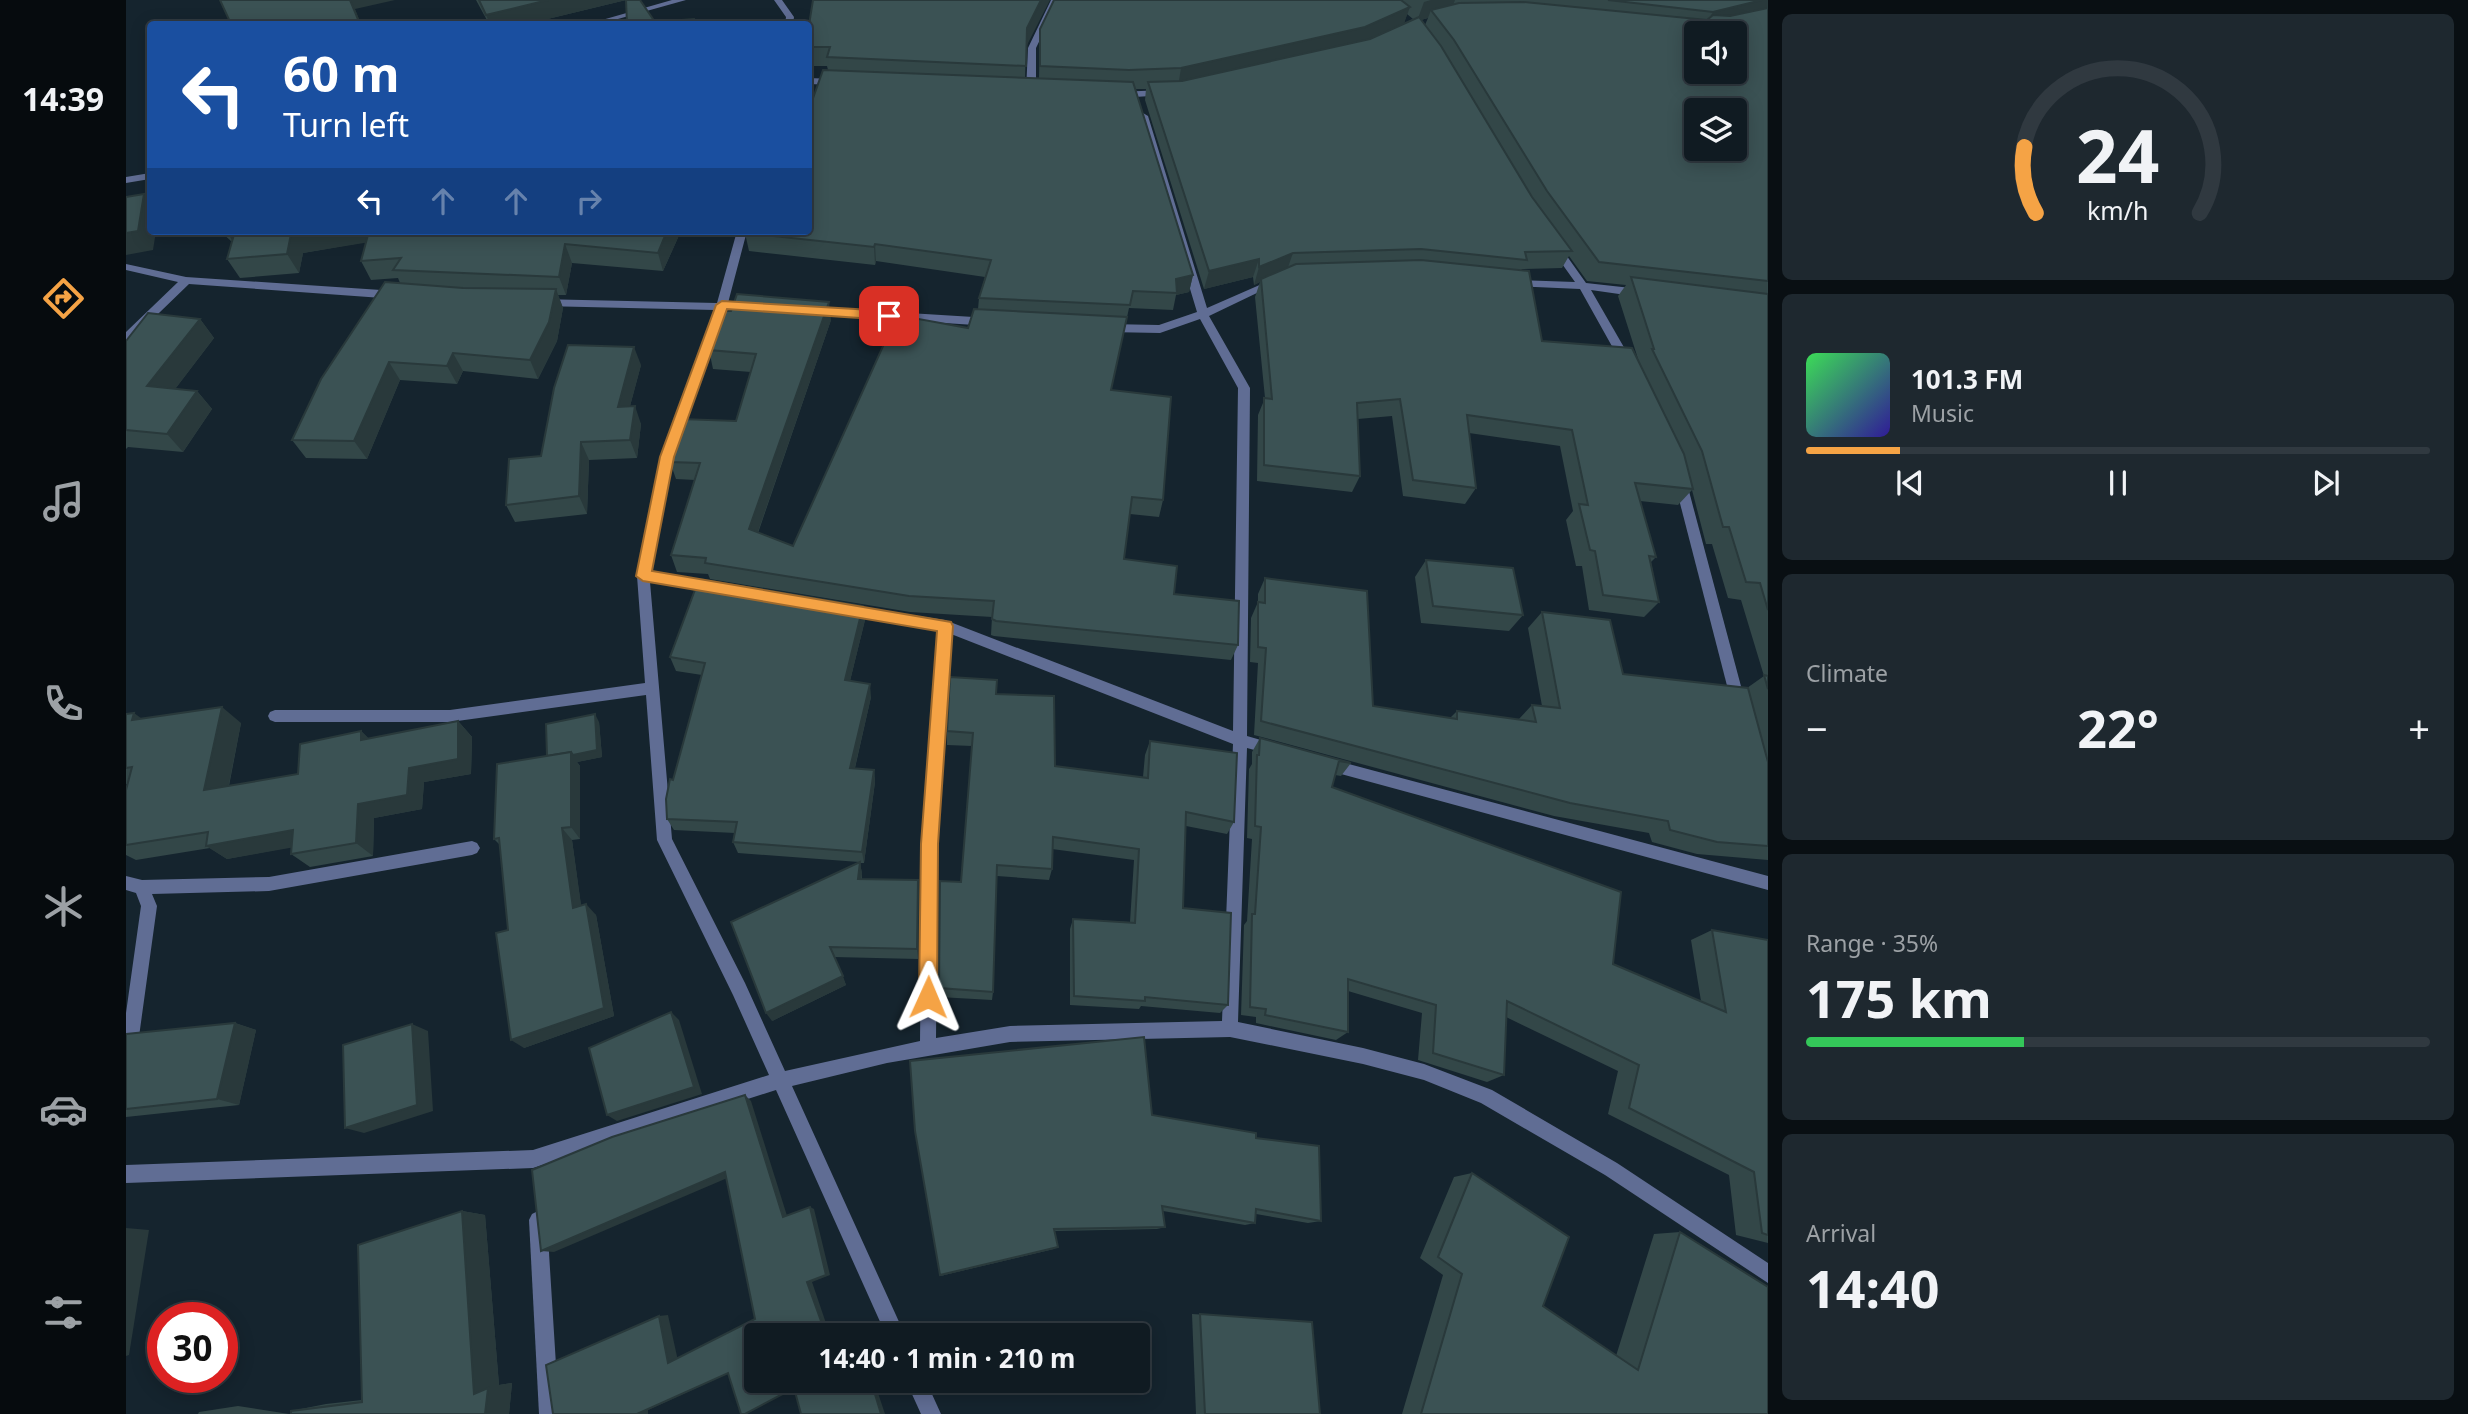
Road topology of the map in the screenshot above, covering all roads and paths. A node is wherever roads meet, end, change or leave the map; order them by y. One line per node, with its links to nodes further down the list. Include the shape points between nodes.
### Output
1 (682, 0): 4 (street)
2 (778, 0): 5 (street)
3 (1055, 0): 9 (street, via 1032,48)
4 (603, 21)
5 (789, 21)
6 (812, 81): 7 (street)
7 (848, 83)
8 (1018, 90): 9 (street)
9 (1031, 91): 10 (street)
10 (1045, 92)
11 (1178, 93): 13 (street)
12 (1112, 94): 13 (street)
13 (1136, 95): 29 (street)
14 (147, 176): 15 (street)
15 (126, 180)
16 (1545, 234): 22 (street)
17 (741, 235): 26 (street)
18 (126, 267): 20 (street)
19 (1287, 276): 29 (street)
20 (186, 279): 24 (street); 32 (street)
21 (1504, 282): 22 (street)
22 (1583, 286): 23 (street); 33 (street)
23 (1649, 294)
24 (404, 295)
25 (527, 301): 26 (street)
26 (722, 305): 27 (street); 35 (street, via 667,457)
27 (764, 308)
28 (806, 310): 30 (street)
29 (1203, 314): 31 (street, via 1160,329); 42 (street, via 1244,388)
30 (1000, 322)
31 (1096, 328)
32 (126, 338)
33 (1635, 377)
34 (1678, 470): 41 (street)
35 (643, 576): 36 (street); 39 (street)
36 (726, 589)
37 (836, 608): 38 (street)
38 (945, 626): 42 (street); 49 (street, via 930,844)
39 (652, 688): 40 (street, via 450,716); 51 (street, via 665,839)
40 (275, 716)
41 (1744, 724)
42 (1240, 740): 43 (street); 48 (street)
43 (1293, 754)
44 (1319, 762): 46 (street)
45 (472, 848): 47 (street, via 269,884)
46 (1768, 883)
47 (134, 885): 50 (street, via 149,906)
48 (1230, 1029): 49 (street, via 1010,1034); 54 (street, via 1363,1056 1424,1072 1486,1096 1611,1169)
49 (928, 1048): 51 (street)
50 (126, 1073)
51 (780, 1080): 52 (street, via 534,1166); 55 (street)
52 (126, 1174)
53 (537, 1201): 57 (street)
54 (1768, 1274)
55 (891, 1323)
56 (921, 1393): 58 (street)
57 (549, 1414)
58 (931, 1414)

